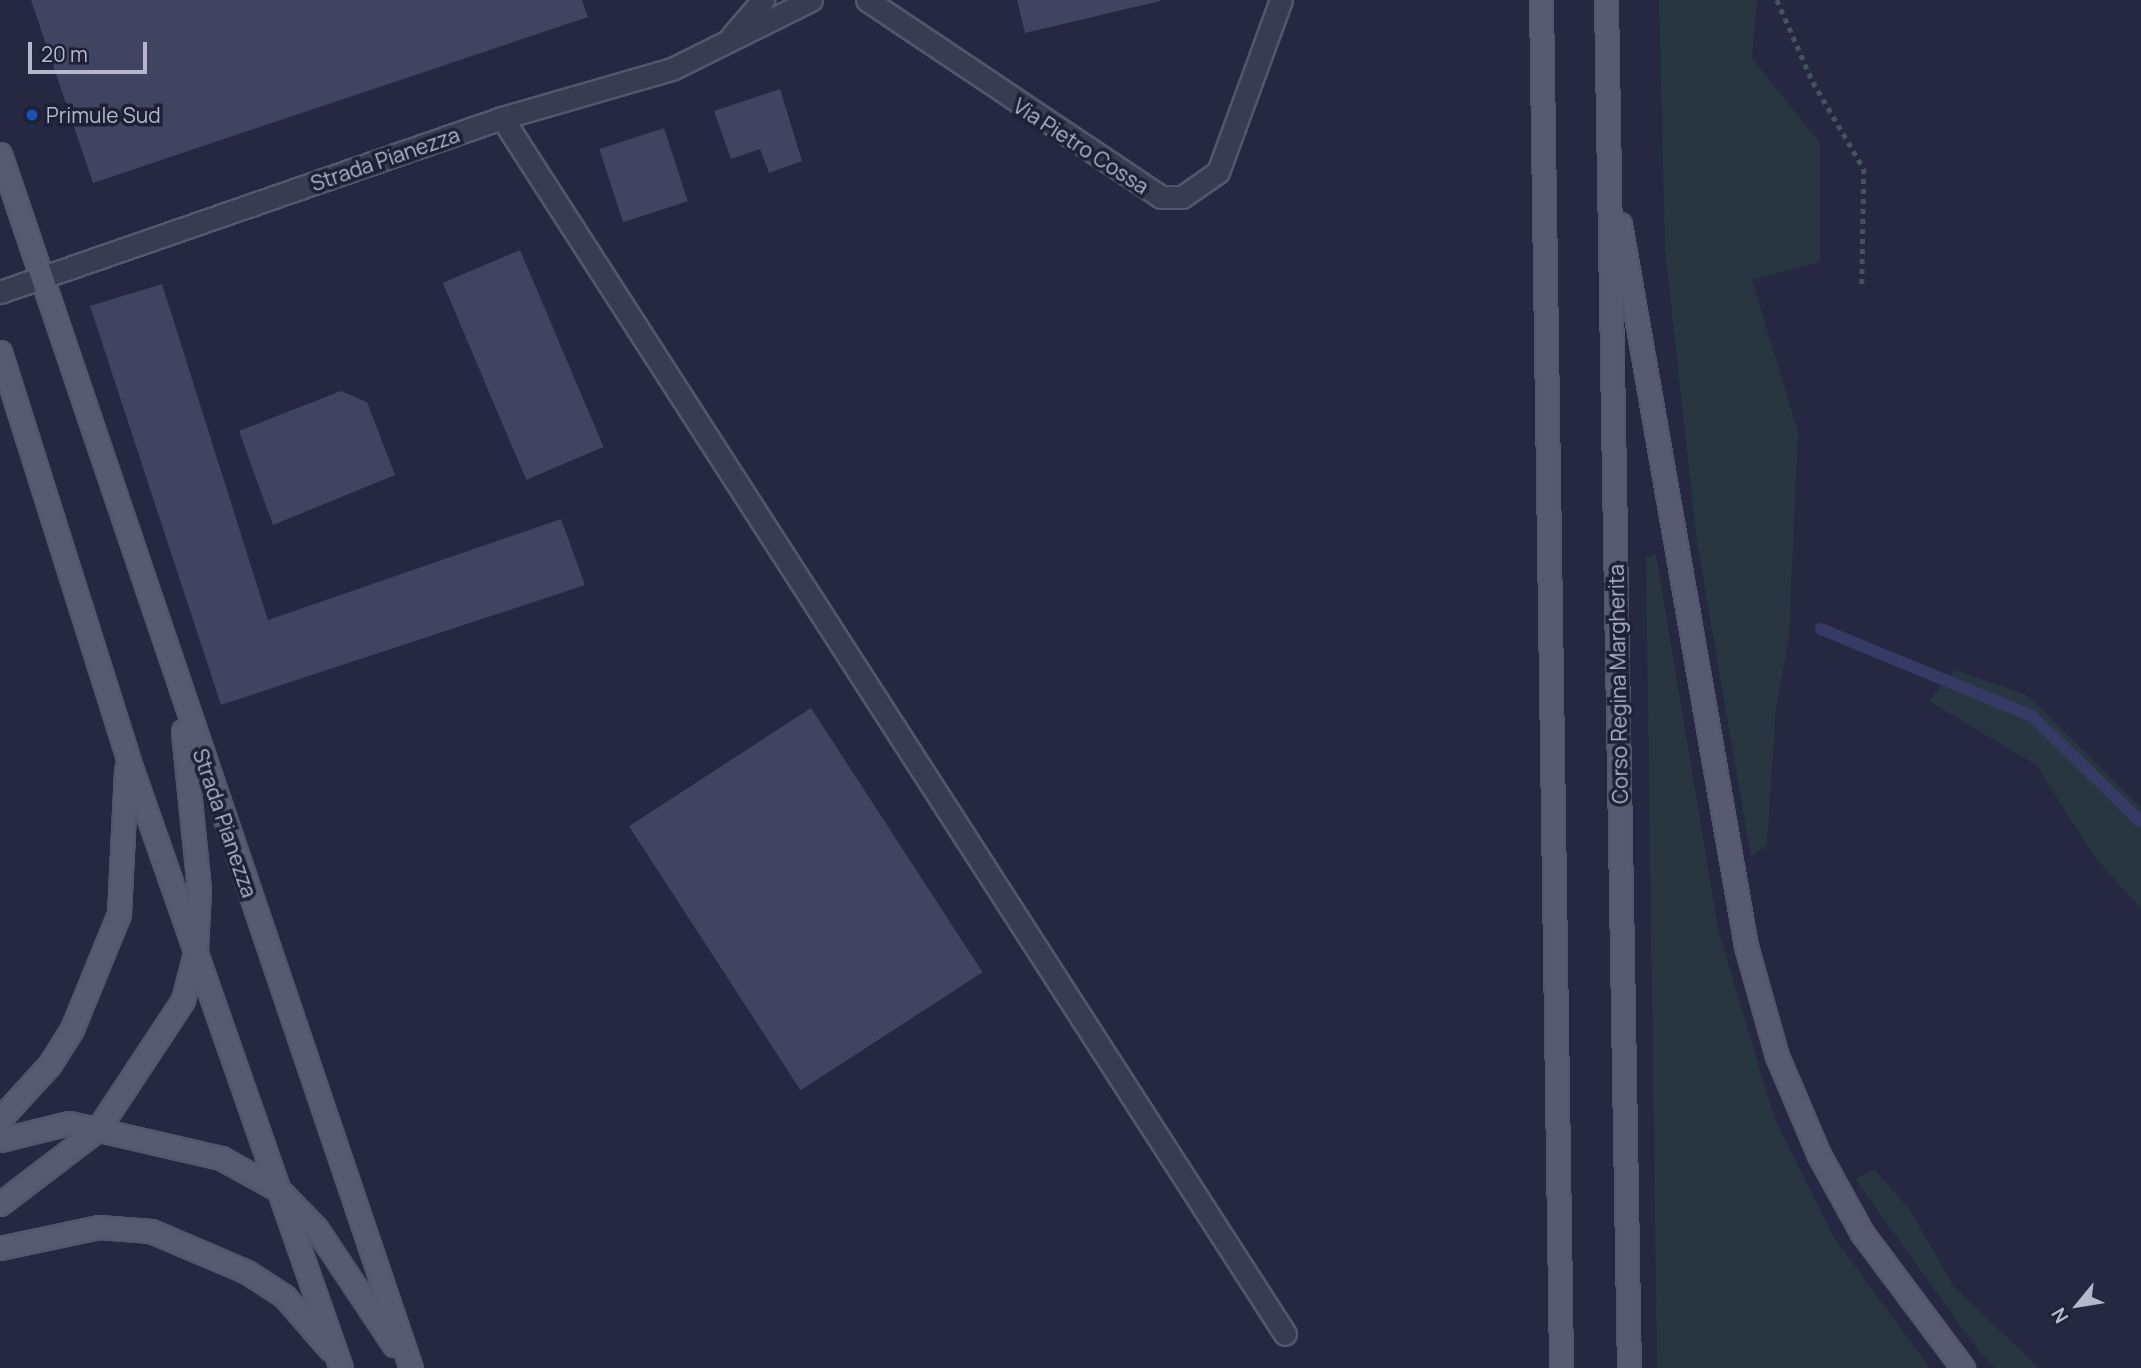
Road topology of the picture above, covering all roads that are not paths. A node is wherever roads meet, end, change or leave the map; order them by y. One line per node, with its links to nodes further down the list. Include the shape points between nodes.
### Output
1 (763, 0): 7 (street, Strada Pianezza)
2 (811, 0): 7 (street, Strada Pianezza)
3 (867, 0): 4 (street, Via Pietro Cossa, via 1138,186 1182,197 1218,172)
4 (1281, 0)
5 (1541, 0): 26 (main road)
6 (1606, 0): 10 (main road, Corso Regina Margherita)
7 (729, 41): 8 (street, Strada Pianezza, via 672,69)
8 (502, 118): 11 (street, Strada Pianezza); 23 (street)
9 (0, 154): 11 (main road, Strada Pianezza)
10 (1609, 158): 27 (main road, Corso Regina Margherita); 28 (main road, via 1746,946 1777,1056 1819,1155 1862,1233)
11 (41, 278): 12 (street, Strada Pianezza); 14 (main road, Strada Pianezza)
12 (0, 292)
13 (0, 352): 15 (main road)
14 (176, 679): 16 (main road, via 196,818); 25 (main road, Strada Pianezza)
15 (127, 756): 16 (main road); 17 (main road, via 119,914 72,1029 35,1083)
16 (196, 950): 18 (main road, via 175,1020); 20 (main road)
17 (0, 1119)
18 (98, 1129): 19 (main road, via 51,1124); 20 (main road, via 221,1158); 21 (main road)
19 (0, 1140)
20 (279, 1190): 24 (main road); 25 (main road, via 358,1285)
21 (0, 1204)
22 (0, 1248): 24 (main road, via 99,1227 163,1235 201,1247 284,1296)
23 (1284, 1334)
24 (339, 1363)
25 (409, 1368)
26 (1561, 1368)
27 (1629, 1368)
28 (1963, 1368)

